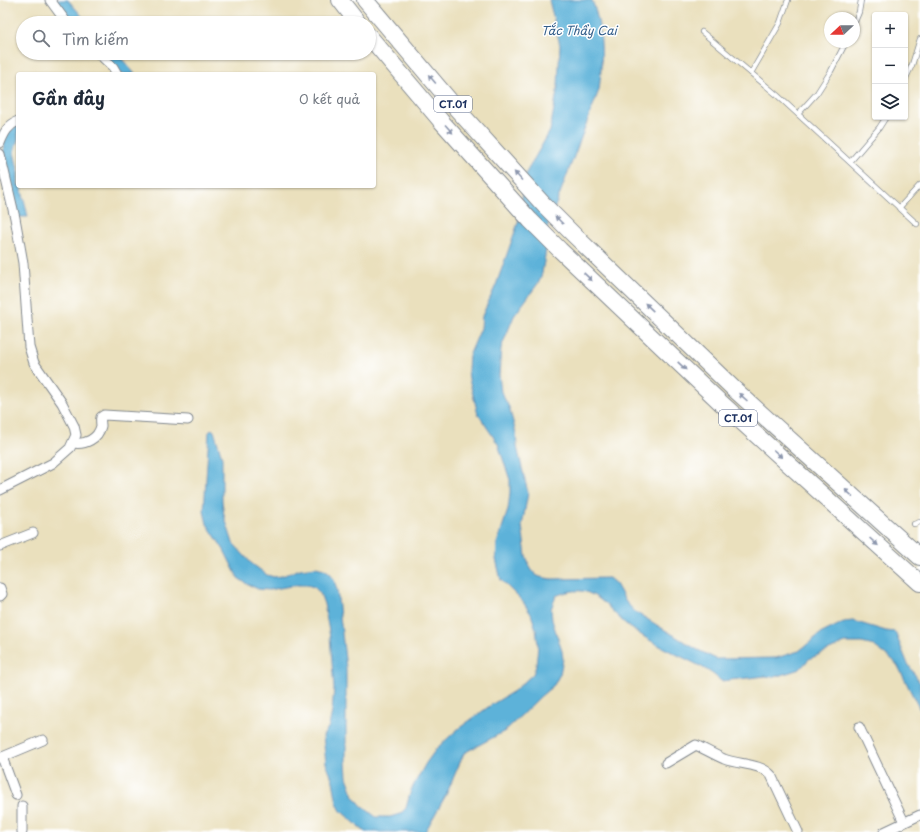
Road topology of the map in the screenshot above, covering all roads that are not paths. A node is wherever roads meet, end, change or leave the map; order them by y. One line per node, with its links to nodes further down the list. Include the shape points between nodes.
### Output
1 (50, 0): 7 (street)
2 (340, 0): 8 (highway)
3 (365, 0): 33 (highway, CT.01, one-way to 3, via 734,389 544,205 455,107)
4 (788, 0): 15 (lane, via 780,23)
5 (861, 0): 6 (lane)
6 (859, 12)
7 (62, 16)
8 (353, 16)
9 (702, 32): 15 (lane)
10 (920, 39): 16 (lane)
11 (376, 44): 34 (highway, CT.01, one-way to 34, via 441,121 560,250 720,402)
12 (843, 48): 17 (lane, via 817,93)
13 (105, 60): 14 (street)
14 (116, 72)
15 (751, 73): 17 (lane)
16 (908, 74)
17 (798, 114): 22 (lane)
18 (884, 120): 22 (lane)
19 (16, 122): 20 (street, via 4,132)
20 (0, 143)
21 (0, 154): 27 (street, via 24,263 29,348 34,363 62,403 74,426 76,435)
22 (850, 162): 24 (lane)
23 (920, 185): 24 (lane)
24 (900, 208): 25 (lane)
25 (917, 224)
26 (188, 420): 27 (street, via 104,416 101,417 101,426 90,441)
27 (73, 443): 28 (street, via 53,463)
28 (0, 490)
29 (920, 522): 30 (lane)
30 (914, 524)
31 (33, 533): 32 (street)
32 (0, 546)
33 (920, 557)
34 (920, 583)
35 (859, 727): 42 (street)
36 (43, 740): 37 (street)
37 (1, 758): 39 (street)
38 (666, 763): 44 (street, via 696,745 725,760 760,767 771,775)
39 (16, 795)
40 (22, 806): 43 (street)
41 (920, 815): 42 (street)
42 (904, 822): 45 (street)
43 (22, 832)
44 (798, 832)
45 (884, 832)

